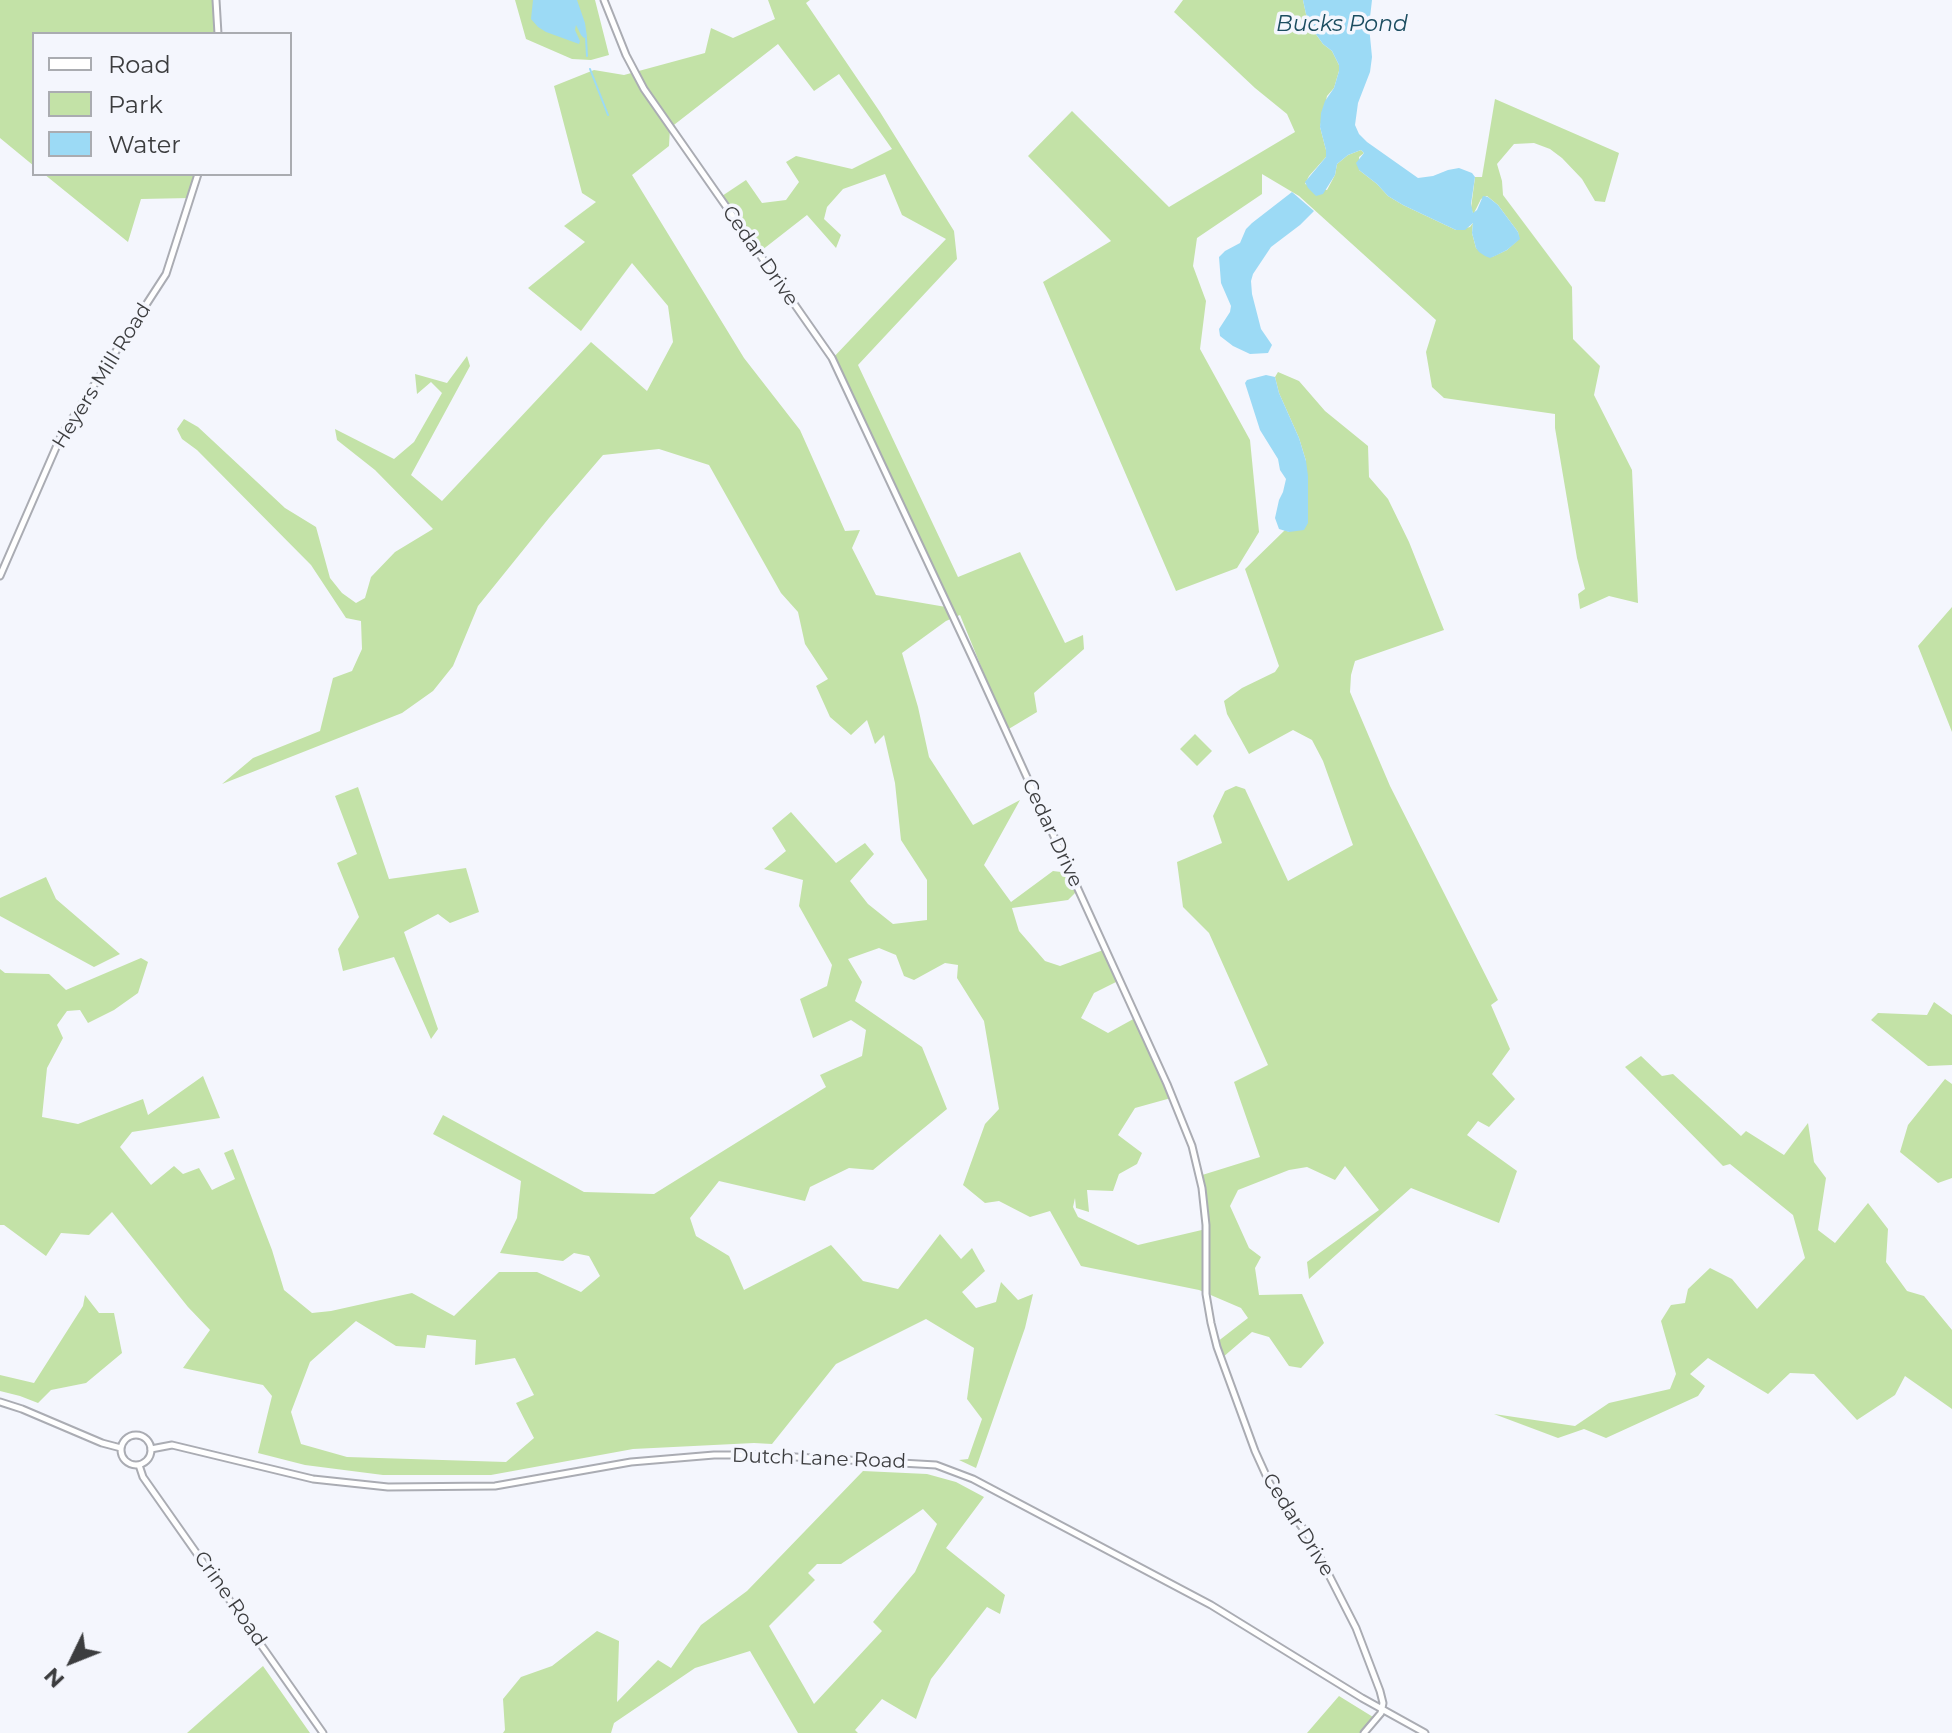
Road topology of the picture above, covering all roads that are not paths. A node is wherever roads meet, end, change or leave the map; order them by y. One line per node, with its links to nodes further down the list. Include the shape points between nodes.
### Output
1 (216, 0): 3 (street)
2 (604, 0): 10 (street, Cedar Drive, via 644,89 832,358 1159,1065 1199,1172 1206,1294 1217,1347 1270,1484 1310,1538 1356,1628)
3 (218, 32)
4 (197, 176): 5 (street, Heyers Mill Road, via 166,274 61,436)
5 (0, 576)
6 (0, 1402): 7 (street, Crine Road)
7 (121, 1448): 8 (street, Crine Road, via 125,1439 138,1435); 9 (street, Crine Road, via 126,1461)
8 (151, 1449): 9 (street); 10 (street, Dutch Lane Road, via 172,1445 313,1479 388,1487 495,1486 631,1462 714,1455 936,1465 973,1479 1211,1605)
9 (139, 1465): 11 (street, Crine Road)
10 (1382, 1710): 12 (street); 13 (street, Dutch Lane Road)
11 (323, 1733)
12 (1364, 1733)
13 (1425, 1733)

